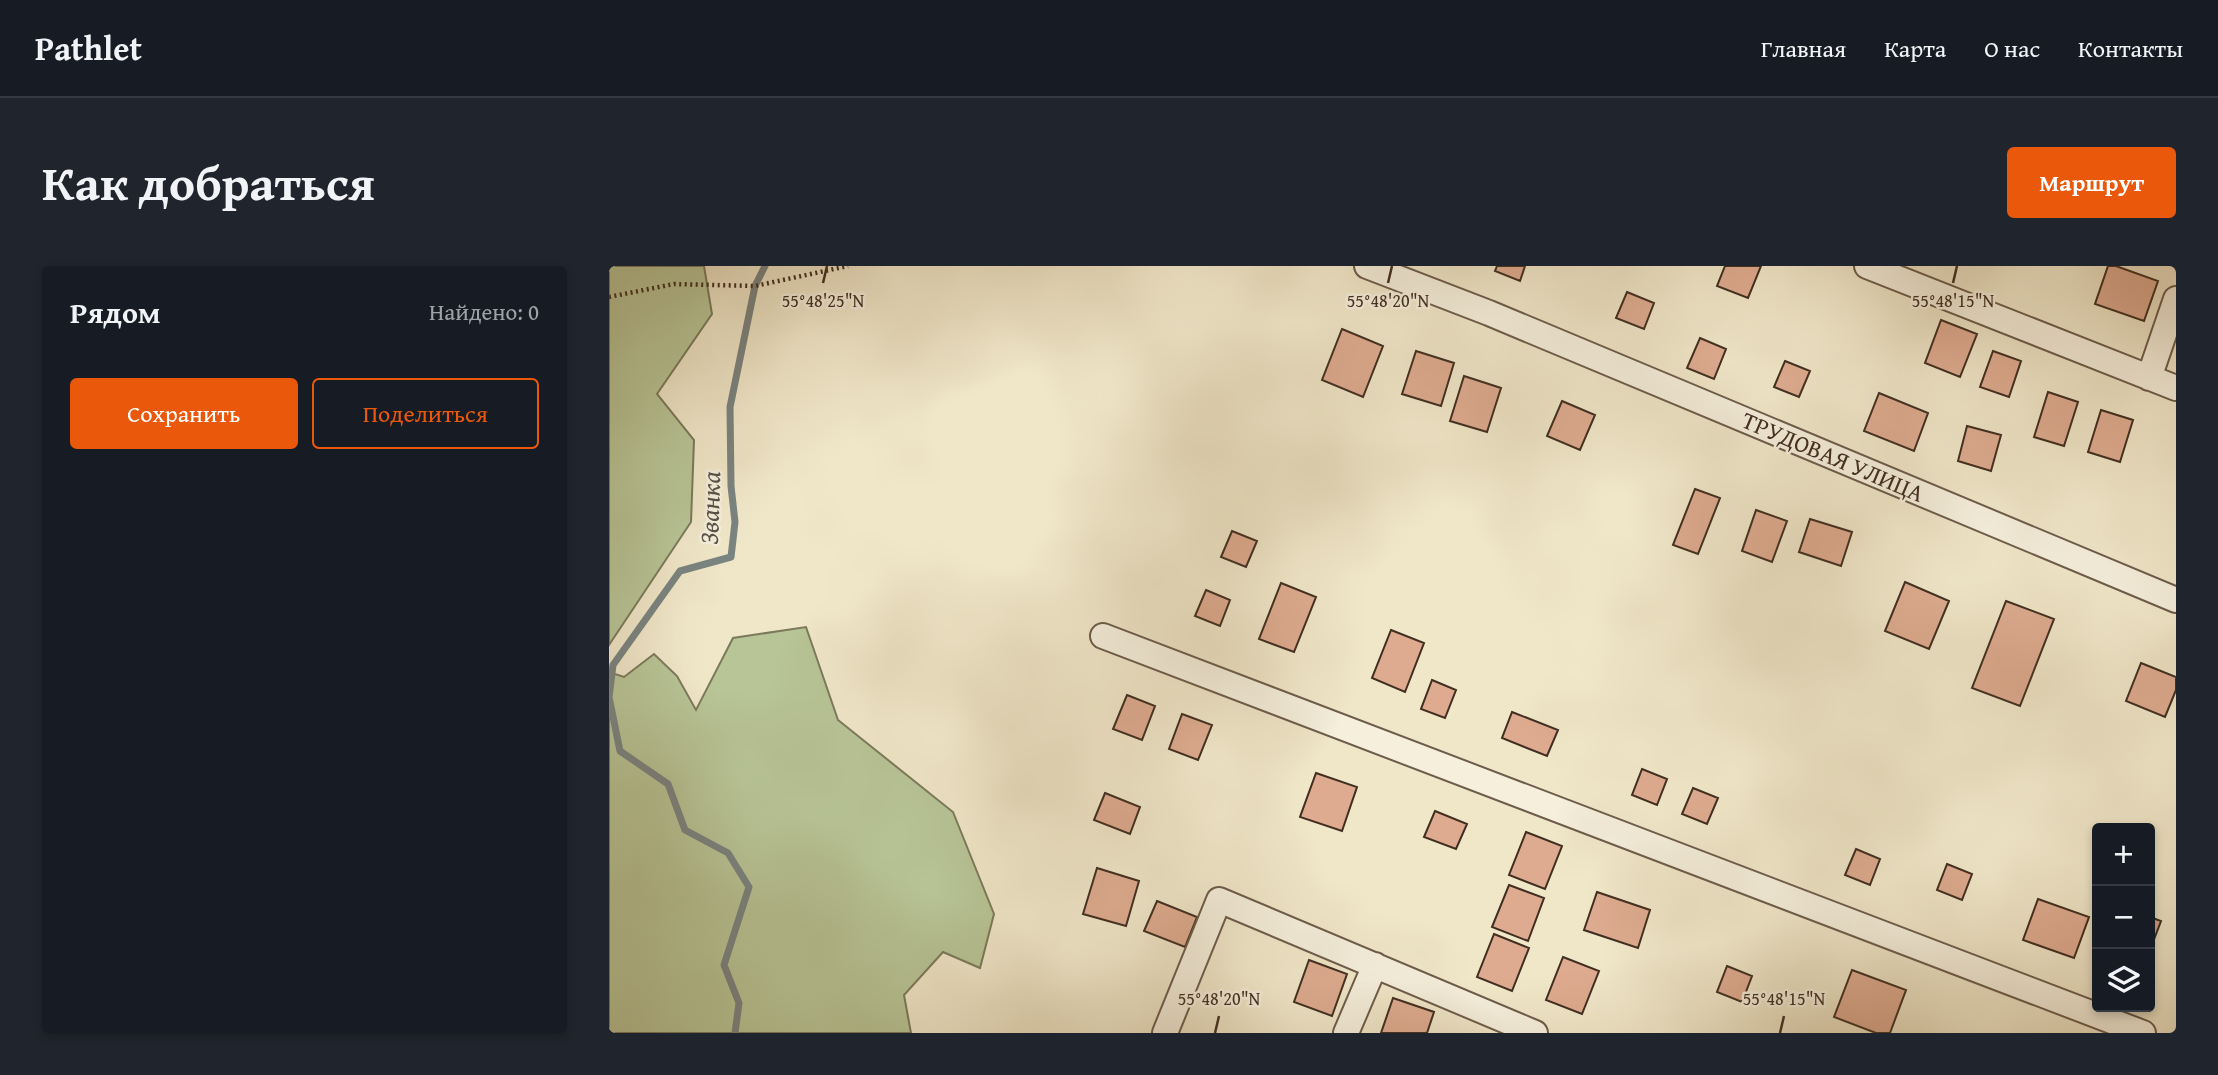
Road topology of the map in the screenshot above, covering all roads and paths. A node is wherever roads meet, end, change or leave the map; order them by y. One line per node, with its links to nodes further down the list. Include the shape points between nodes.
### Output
1 (848, 266): 4 (path, via 755,286 674,284)
2 (1367, 266): 8 (street, ТРУДОВАЯ УЛИЦА)
3 (1867, 266): 6 (street)
4 (609, 297)
5 (2176, 299): 6 (street)
6 (2149, 377): 7 (street)
7 (2176, 388)
8 (2176, 600)
9 (1103, 636): 14 (street)
10 (1375, 965): 11 (street, via 1219,900); 12 (street); 13 (street)
11 (1165, 1033)
12 (1346, 1033)
13 (1535, 1033)
14 (2143, 1033)

